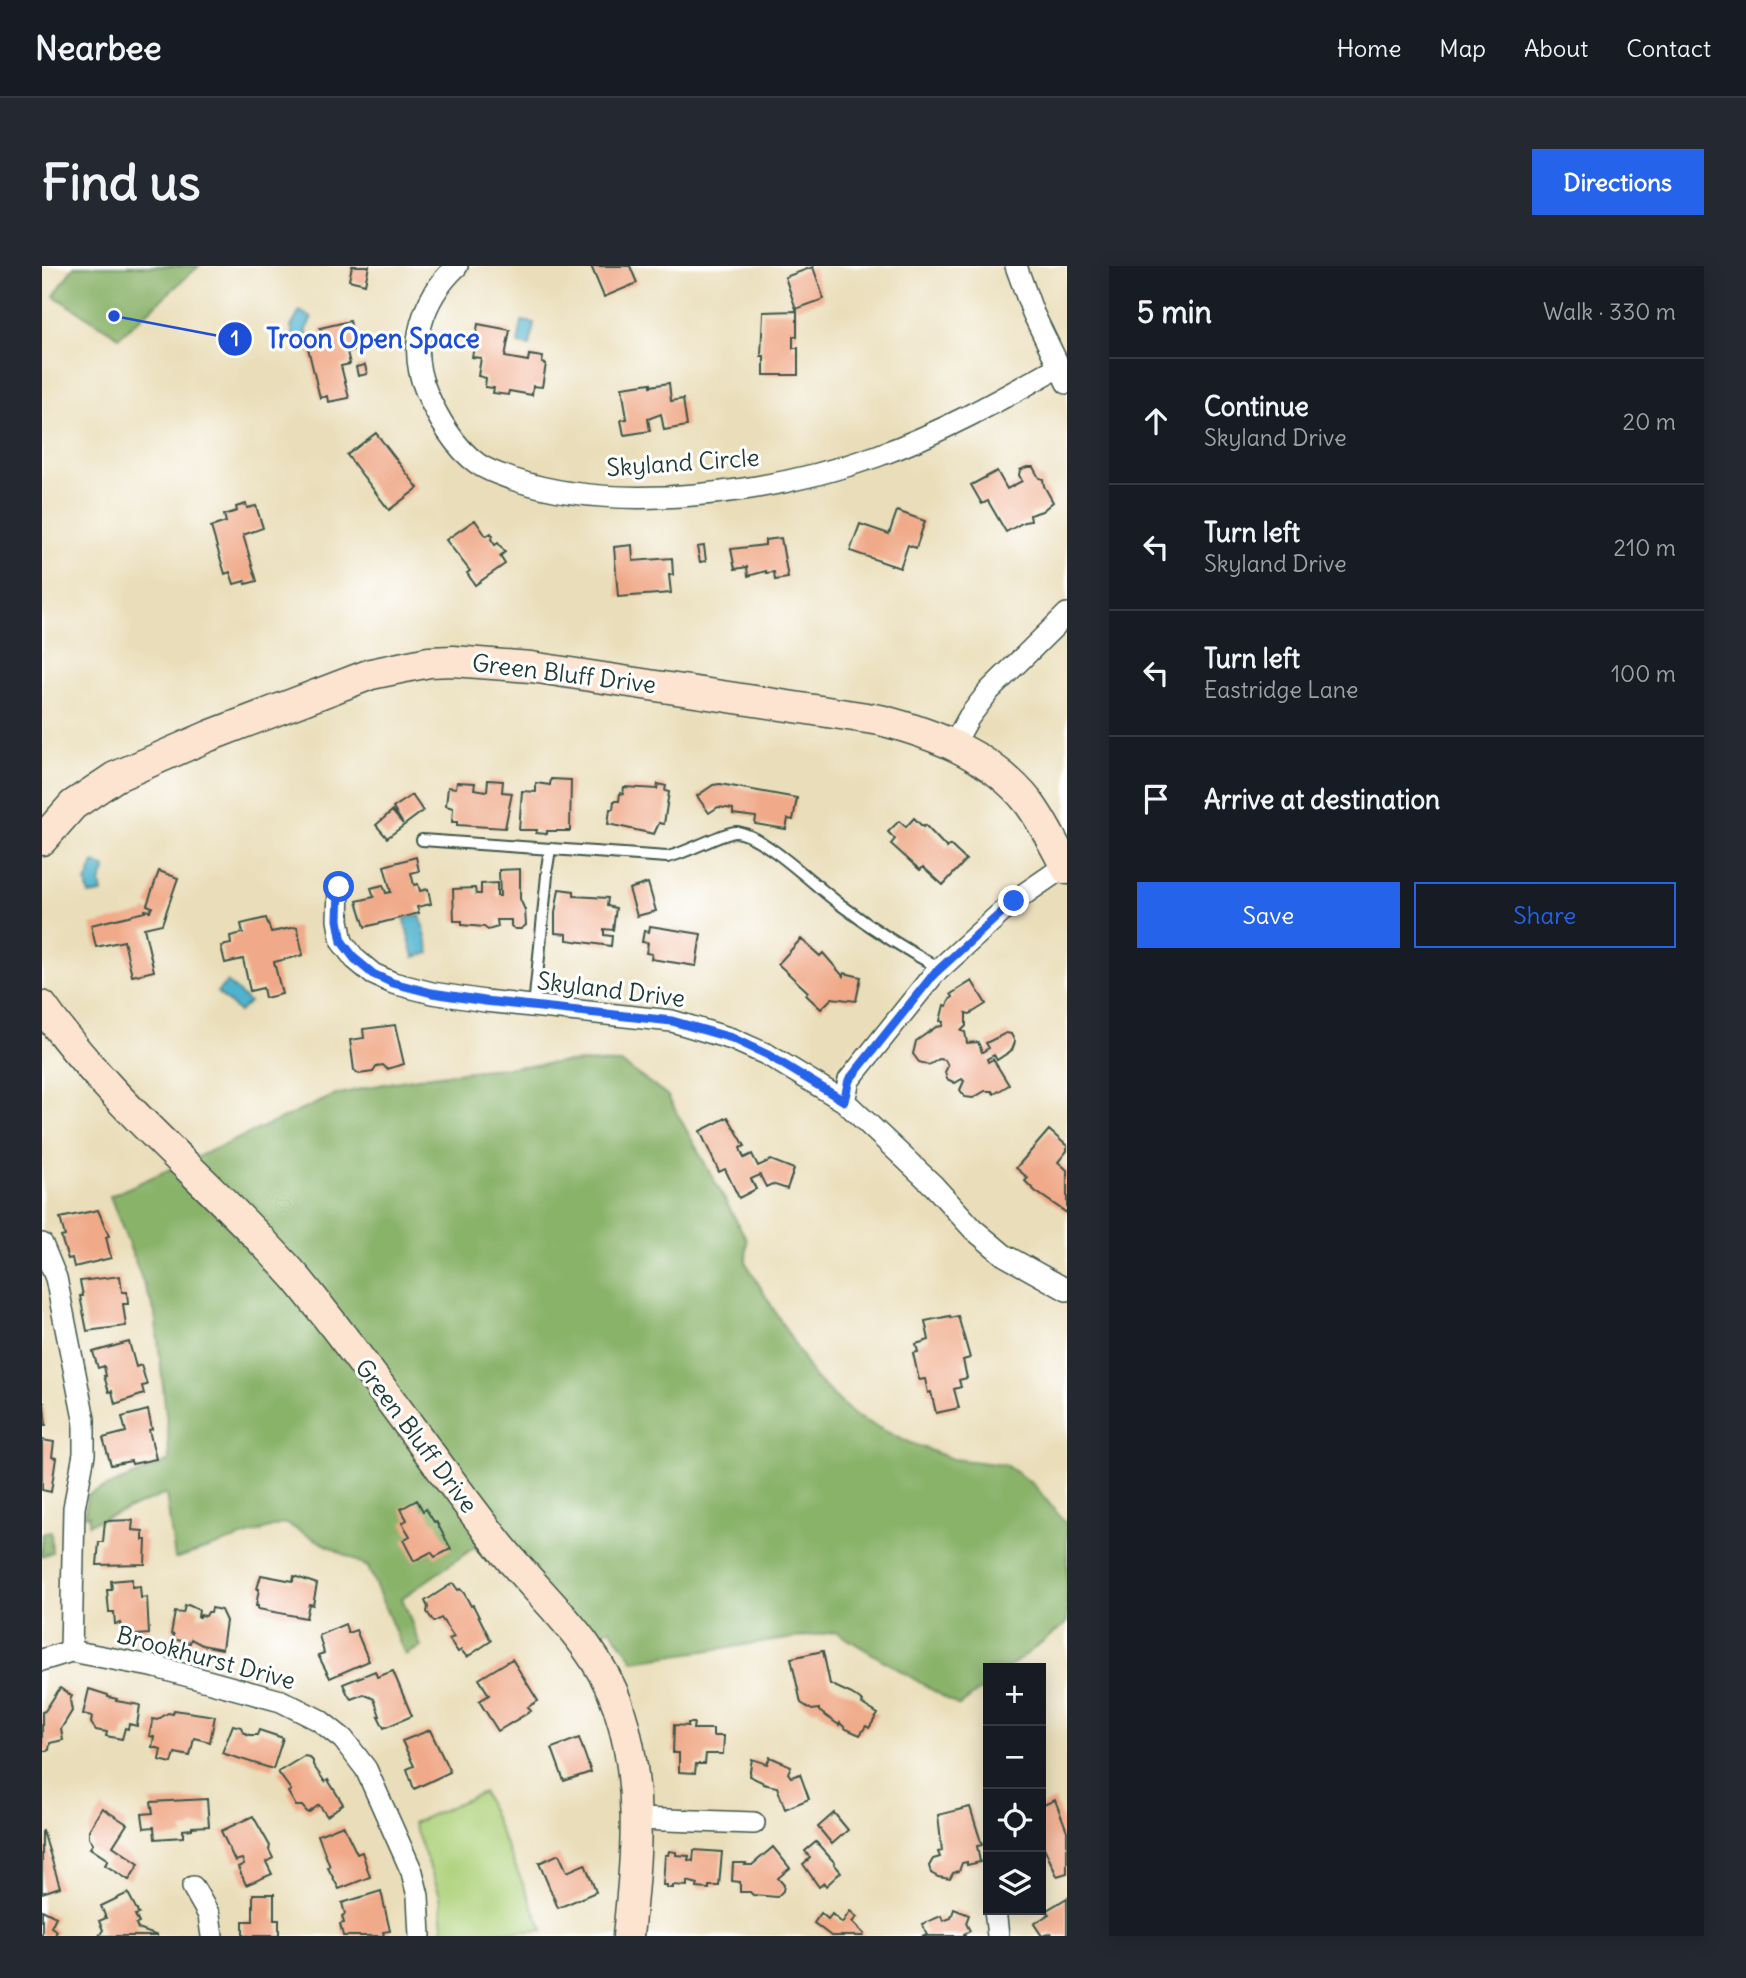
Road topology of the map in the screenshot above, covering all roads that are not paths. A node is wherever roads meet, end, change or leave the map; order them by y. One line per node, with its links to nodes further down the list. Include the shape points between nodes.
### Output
1 (457, 266): 3 (street, Skyland Circle, via 436,288 420,326 418,355 430,401 462,449 479,464 558,492 653,496 794,480 870,458 938,431)
2 (1016, 266): 3 (street, Skyland Circle, via 1033,313)
3 (1064, 371)
4 (1067, 614): 5 (street, via 989,691)
5 (954, 744): 6 (street, Green Bluff Drive, via 866,718 531,667 429,662 371,674 115,777 73,805); 9 (street, Green Bluff Drive, via 980,759 1024,797)
6 (42, 840)
7 (422, 840): 8 (lane)
8 (550, 849): 11 (lane, via 667,857 734,832 755,837 841,905 906,951); 13 (lane)
9 (1066, 867): 11 (street, via 1014,901)
10 (339, 887): 13 (street, Skyland Drive, via 342,942 373,974 432,993)
11 (940, 968): 14 (street, via 849,1080)
12 (42, 1006): 19 (street, Green Bluff Drive, via 134,1114 298,1280 500,1546 581,1639 622,1718 635,1779)
13 (534, 1007): 14 (street, Skyland Drive, via 672,1021 707,1030 768,1055)
14 (844, 1101): 16 (street, Skyland Drive, via 973,1229 1026,1269)
15 (42, 1244): 17 (street, via 56,1278 84,1419 84,1454 74,1508)
16 (1067, 1290)
17 (71, 1651): 18 (street, Brookhurst Drive); 24 (street, Brookhurst Drive, via 156,1667 268,1698 319,1720 343,1739 366,1769 412,1872)
18 (42, 1660)
19 (637, 1819): 20 (street); 25 (street, Green Bluff Drive)
20 (754, 1823)
21 (193, 1887): 23 (street, via 209,1915)
22 (996, 1915): 26 (street)
23 (212, 1936)
24 (420, 1936)
25 (628, 1936)
26 (998, 1936)

